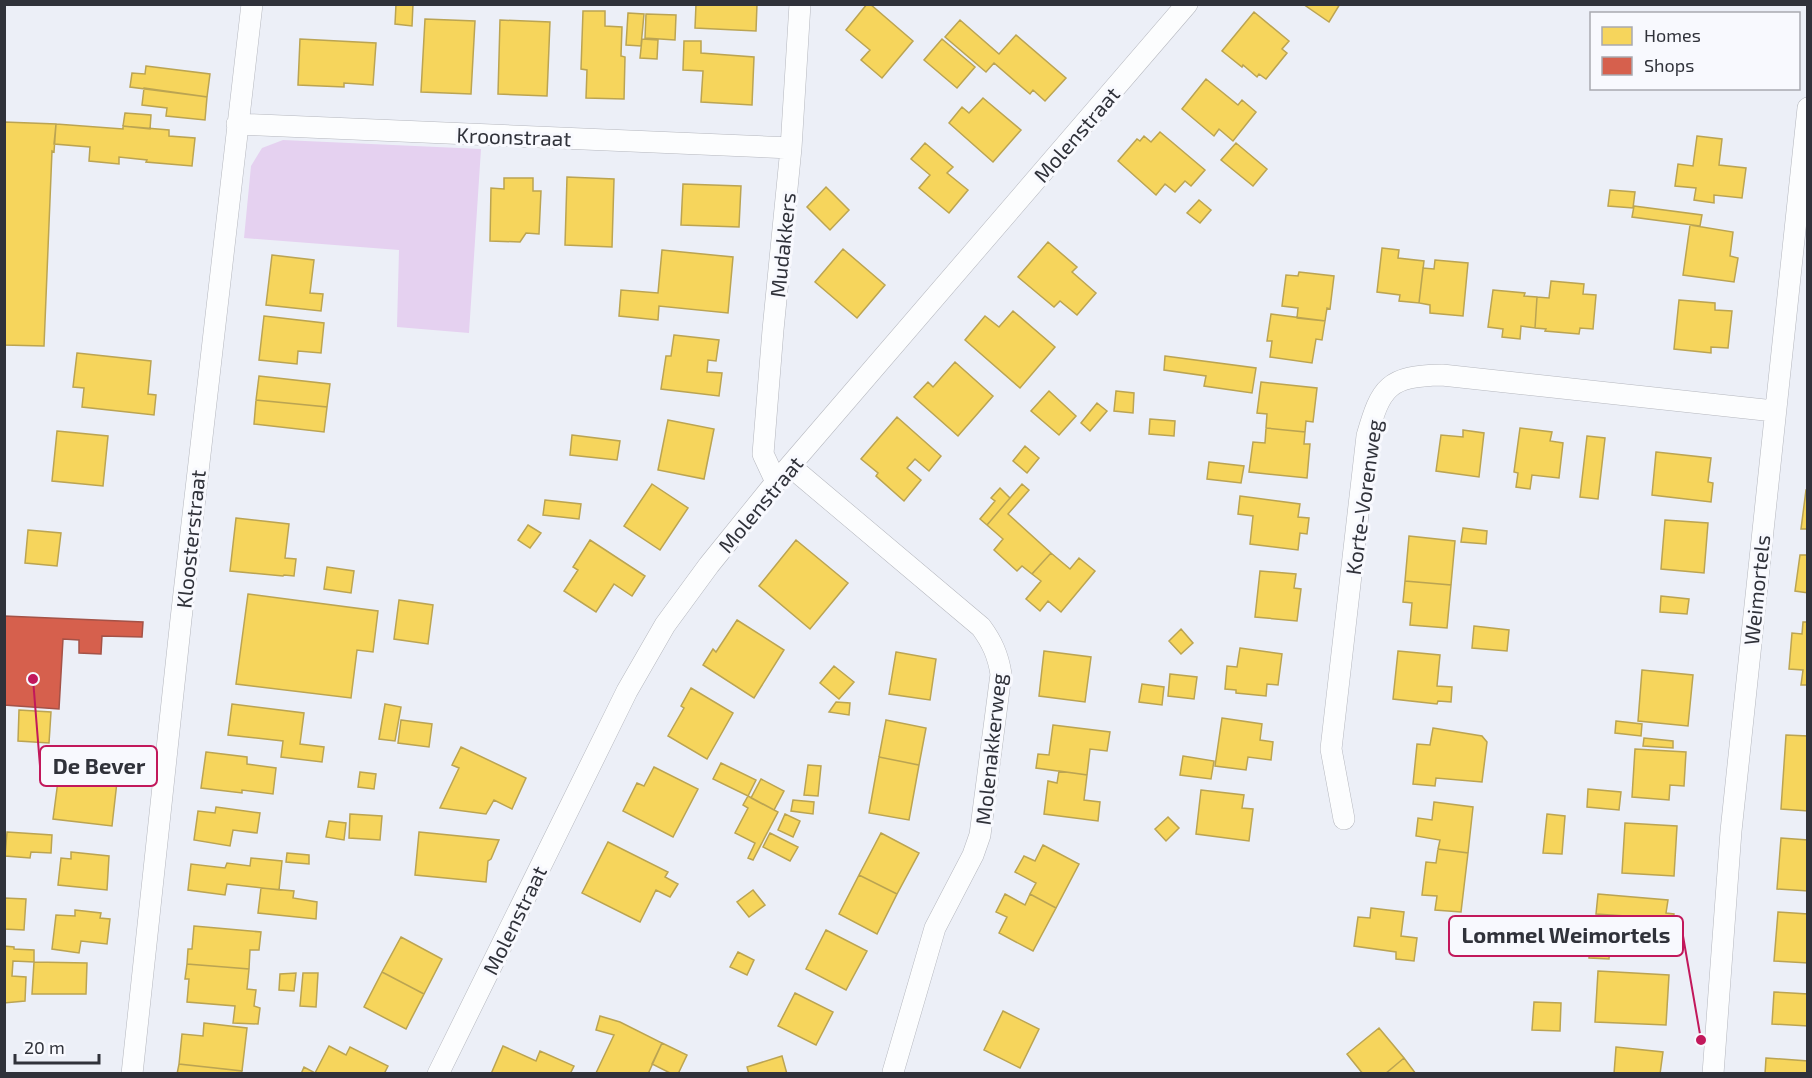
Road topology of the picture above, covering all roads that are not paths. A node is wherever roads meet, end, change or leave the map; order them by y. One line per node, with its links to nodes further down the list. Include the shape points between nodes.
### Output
1 (252, 4): 5 (street, Kloosterstraat)
2 (800, 4): 6 (street, Mudakkers)
3 (1186, 4): 8 (street, Molenstraat)
4 (1808, 108): 7 (street, Weimortels)
5 (237, 124): 6 (street, Kroonstraat); 11 (street, Kloosterstraat)
6 (791, 148): 8 (street, Mudakkers, via 763,454)
7 (1774, 411): 9 (street, Korte-Vorenweg, via 1442,375 1415,376 1389,387 1380,397 1367,436 1331,749); 13 (street, Weimortels, via 1731,831)
8 (783, 474): 10 (street, Molenakkerweg, via 981,627 999,658 1001,674 980,835 974,855 935,928); 12 (street, Molenstraat, via 709,565 665,626 633,681)
9 (1344, 819)
10 (893, 1072)
11 (132, 1074)
12 (438, 1074)
13 (1713, 1074)

